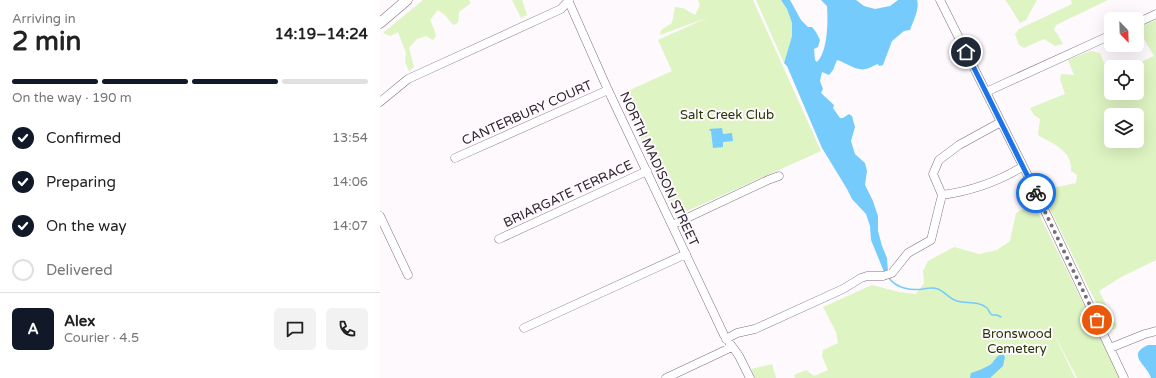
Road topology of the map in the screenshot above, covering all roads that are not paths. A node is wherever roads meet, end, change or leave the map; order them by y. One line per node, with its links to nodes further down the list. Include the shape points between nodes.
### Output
1 (406, 0): 6 (main road)
2 (568, 0): 8 (street, NORTH MADISON STREET); 10 (street, via 561,9 408,79)
3 (940, 0): 9 (street)
4 (1156, 14): 5 (street)
5 (1144, 20)
6 (380, 23)
7 (1104, 38): 9 (street)
8 (608, 90): 12 (street, CANTERBURY COURT); 14 (street, NORTH MADISON STREET)
9 (986, 92): 11 (street)
10 (380, 102)
11 (1000, 122): 13 (street); 16 (street, via 959,145 940,160 933,174)
12 (455, 158)
13 (1022, 167): 16 (street, via 963,193); 26 (street)
14 (647, 171): 18 (street, NORTH MADISON STREET); 19 (street, BRIARGATE TERRACE)
15 (779, 176): 18 (street)
16 (942, 195): 24 (street, via 931,240 908,253 892,273 861,278 843,289 755,329 737,333)
17 (380, 216): 21 (street)
18 (672, 224): 20 (street, NORTH MADISON STREET)
19 (499, 239)
20 (686, 254): 22 (street); 24 (street, NORTH MADISON STREET)
21 (408, 275)
22 (524, 328)
23 (1156, 331): 26 (street)
24 (726, 339): 25 (street, NORTH MADISON STREET)
25 (732, 347): 27 (street); 28 (street, NORTH MADISON STREET)
26 (1110, 348): 29 (street)
27 (666, 378)
28 (750, 378)
29 (1124, 378)

